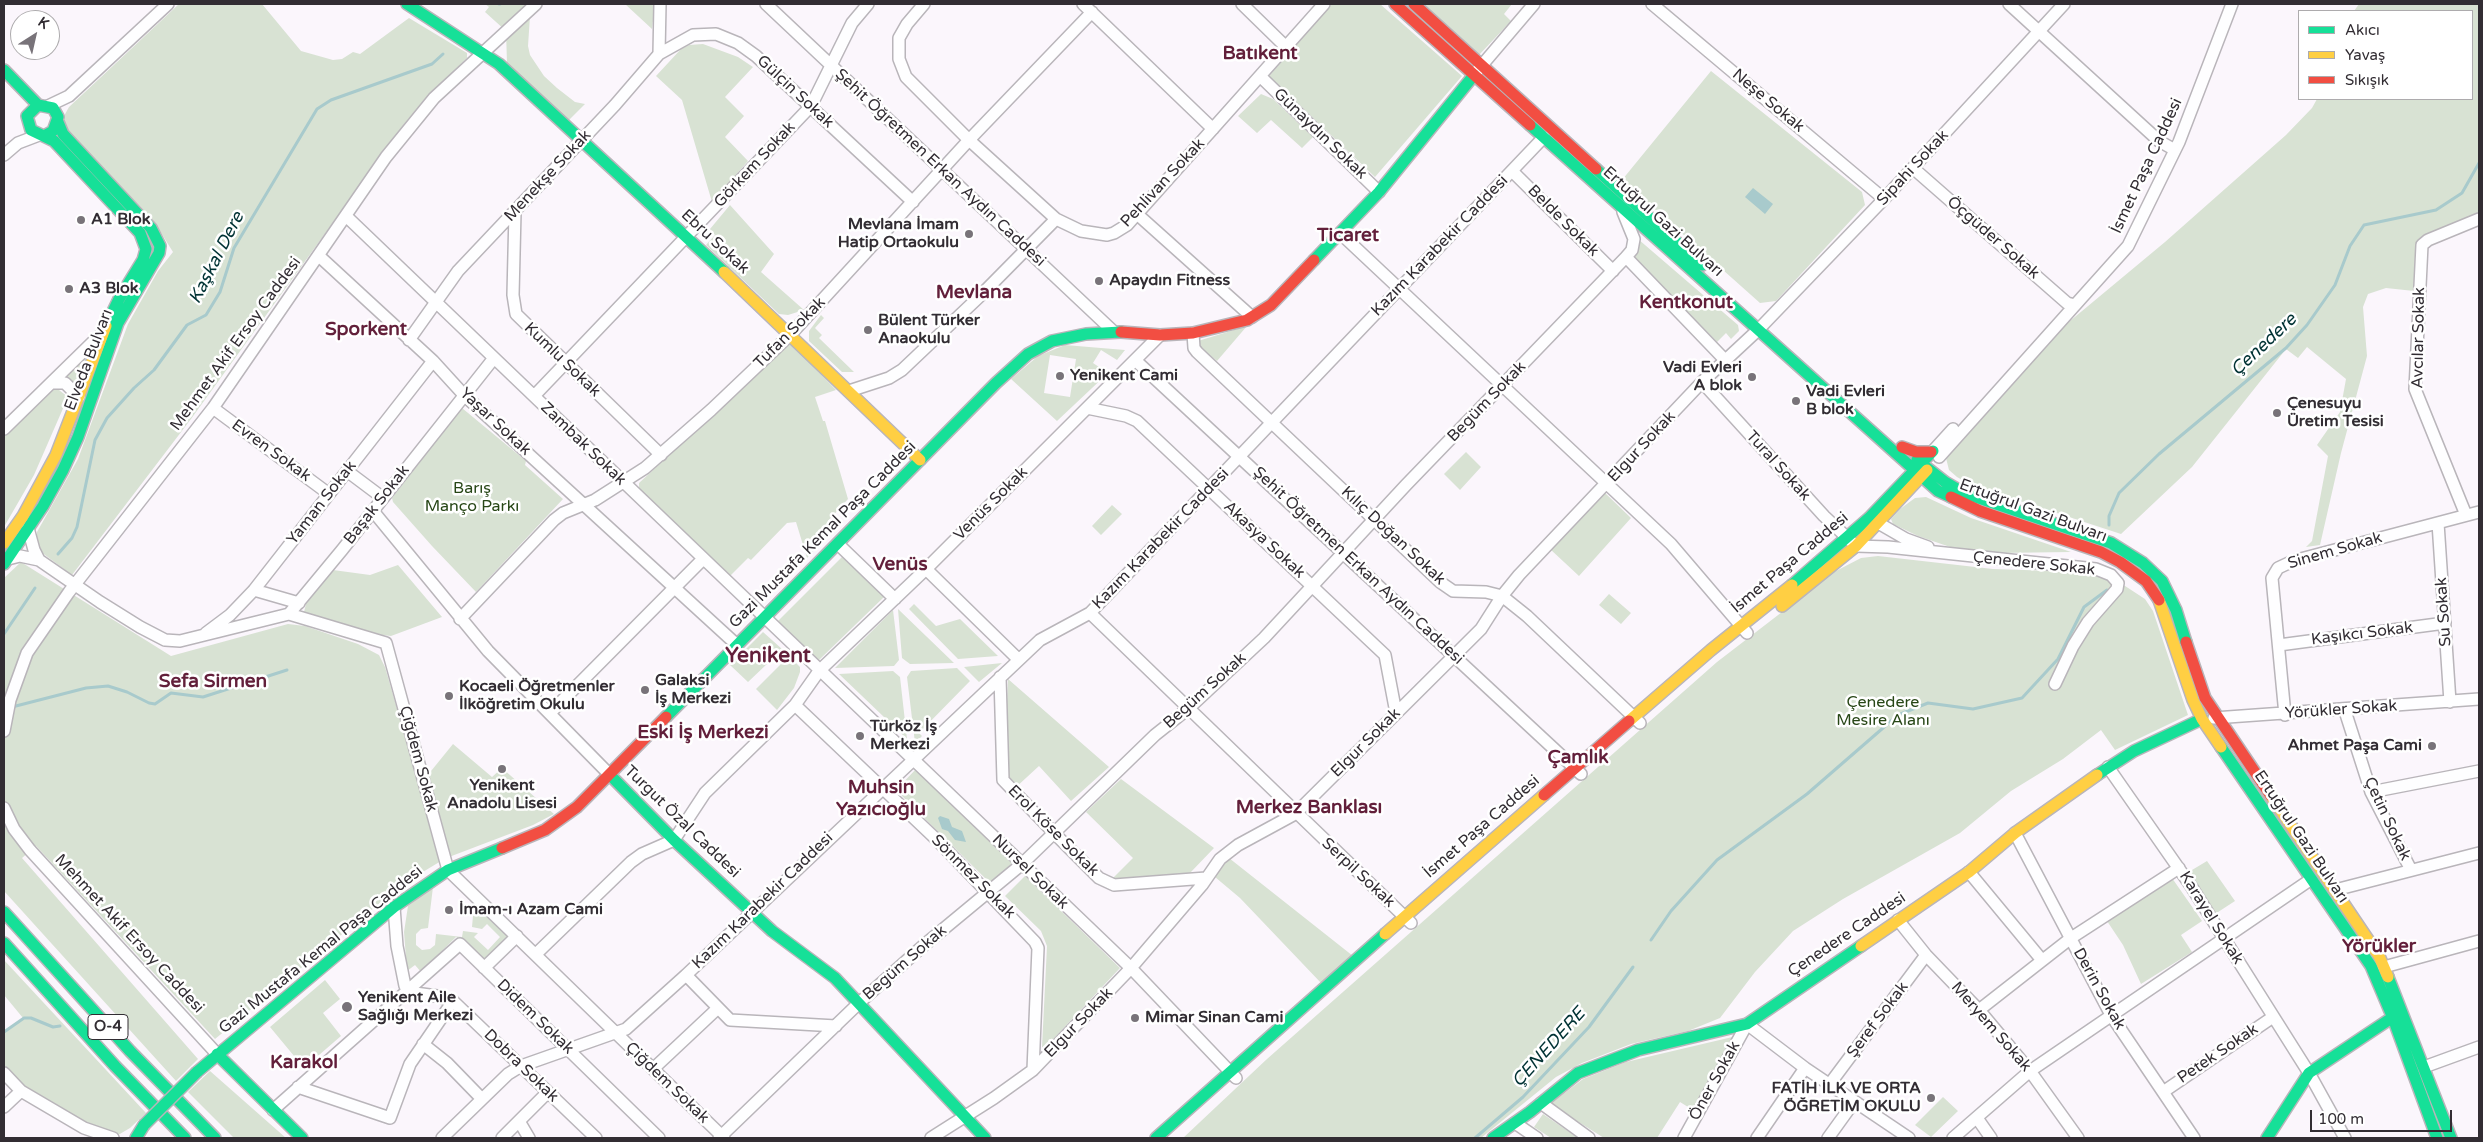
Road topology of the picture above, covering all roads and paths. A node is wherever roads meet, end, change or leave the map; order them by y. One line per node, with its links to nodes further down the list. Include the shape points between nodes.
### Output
1 (168, 4): 31 (street)
2 (407, 4): 23 (main road)
3 (420, 4): 23 (main road, via 469,36)
4 (536, 4): 23 (street, Mehmet Akif Ersoy Caddesi)
5 (660, 4): 24 (street)
6 (766, 4): 26 (street, Şehit Öğretmen Erkan Aydın Caddesi)
7 (868, 4): 26 (street, Görkem Sokak, via 852,23)
8 (924, 4): 40 (street, Pehlivan Sokak, via 899,38 902,70 917,90)
9 (1083, 4): 20 (street)
10 (1242, 4): 22 (street)
11 (1324, 4): 22 (street, Pehlivan Sokak)
12 (1396, 4): 28 (main road, Ertuğrul Gazi Bulvarı)
13 (1414, 4): 25 (main road, Ertuğrul Gazi Bulvarı)
14 (1534, 4): 25 (street)
15 (1652, 4): 48 (street, Neşe Sokak)
16 (2009, 4): 21 (street)
17 (2064, 4): 21 (street, Sipahi Sokak)
18 (2224, 4): 42 (street, İsmet Paşa Caddesi)
19 (2232, 4): 42 (street, İsmet Paşa Caddesi)
20 (1092, 12): 36 (street); 40 (street, Tufan Sokak)
21 (2039, 31): 42 (street, via 2159,141); 44 (street, Sipahi Sokak)
22 (1286, 48): 29 (street, Pehlivan Sokak)
23 (483, 52): 39 (main road, Ebru Sokak); 53 (street, Mehmet Akif Ersoy Caddesi, via 420,113)
24 (659, 54): 33 (street, Gülçin Sokak, via 688,36 708,34 725,37 756,56); 39 (street, Menekşe Sokak)
25 (1481, 65): 28 (street); 66 (main road, Ertuğrul Gazi Bulvarı)
26 (832, 66): 33 (street, Görkem Sokak); 45 (street, Şehit Öğretmen Erkan Aydın Caddesi)
27 (4, 70): 32 (main road)
28 (1474, 75): 38 (main road, Ertuğrul Gazi Bulvarı); 47 (main road, Gazi Mustafa Kemal Paşa Caddesi)
29 (1261, 77): 36 (street, Pehlivan Sokak); 47 (street, Günaydın Sokak)
30 (4, 86): 34 (main road, Elveda Bulvarı)
31 (69, 96): 32 (street); 35 (street)
32 (43, 106): 34 (main road); 35 (main road, via 52,108)
33 (810, 106): 49 (street, Gülçin Sokak); 57 (street, Görkem Sokak)
34 (28, 117): 37 (main road, Elveda Bulvarı, via 31,130); 41 (street)
35 (58, 120): 37 (main road); 37 (main road)
36 (1213, 130): 52 (street, Pehlivan Sokak)
37 (50, 136): 41 (street); 68 (main road, Elveda Bulvarı, via 140,233 146,248 143,260); 110 (main road, Elveda Bulvarı, via 151,228 160,246 156,261 118,323 63,470)
38 (1544, 137): 46 (street, Kazım Karabekir Caddesi); 50 (main road, Ertuğrul Gazi Bulvarı)
39 (581, 140): 51 (street, Menekşe Sokak); 57 (main road, Ebru Sokak)
40 (969, 140): 45 (street, Tufan Sokak); 54 (street, Pehlivan Sokak)
41 (18, 143): 43 (street)
42 (2172, 148): 64 (street, İsmet Paşa Caddesi, via 2123,241)
43 (4, 155)
44 (1913, 168): 48 (street, Sipahi Sokak); 64 (street, Öçgüder Sokak)
45 (942, 171): 49 (street, Tufan Sokak); 58 (street, Şehit Öğretmen Erkan Aydın Caddesi)
46 (1512, 171): 61 (street, Belde Sokak); 62 (street, Kazım Karabekir Caddesi)
47 (1380, 192): 56 (main road, Gazi Mustafa Kemal Paşa Caddesi)
48 (1884, 199): 66 (street, Sipahi Sokak)
49 (913, 202): 70 (street, Tufan Sokak)
50 (1621, 207): 60 (street, Begüm Sokak, via 1634,239 1632,250); 66 (main road, Ertuğrul Gazi Bulvarı)
51 (515, 212): 63 (street, Menekşe Sokak, via 458,271); 77 (street, Kumlu Sokak, via 514,307 521,321)
52 (1136, 214): 54 (street, Pehlivan Sokak, via 1120,230 1107,235 1080,231); 65 (street)
53 (346, 216): 59 (street, Mehmet Akif Ersoy Caddesi); 63 (street, Zambak Sokak)
54 (1056, 219): 58 (street)
55 (2479, 220): 106 (street, Avcılar Sokak, via 2428,240 2422,245 2421,264 2416,389)
56 (1341, 234): 62 (street); 65 (main road, Gazi Mustafa Kemal Paşa Caddesi, via 1281,297)
57 (686, 238): 70 (main road, Ebru Sokak); 77 (street, Görkem Sokak)
58 (1026, 249): 67 (street, Şehit Öğretmen Erkan Aydın Caddesi); 81 (street, via 902,370 889,378)
59 (319, 256): 72 (street, Yaşar Sokak); 85 (street, Mehmet Akif Ersoy Caddesi)
60 (1626, 257): 61 (street, Begüm Sokak); 75 (street)
61 (1613, 271): 80 (street, Begüm Sokak)
62 (1399, 289): 80 (street); 87 (street, Kazım Karabekir Caddesi)
63 (436, 303): 72 (street, Menekşe Sokak); 73 (street, Zambak Sokak)
64 (2071, 304): 90 (street, İsmet Paşa Caddesi)
65 (1252, 317): 69 (main road, Gazi Mustafa Kemal Paşa Caddesi)
66 (1762, 326): 75 (street, Sipahi Sokak); 89 (main road, Ertuğrul Gazi Bulvarı)
67 (1114, 332): 71 (main road, Gazi Mustafa Kemal Paşa Caddesi); 93 (main road, Gazi Mustafa Kemal Paşa Caddesi, via 1064,338 1028,354)
68 (102, 333): 79 (street); 84 (main road, Elveda Bulvarı)
69 (1193, 333): 71 (main road, Gazi Mustafa Kemal Paşa Caddesi); 87 (street, Kılıç Doğan Sokak, via 1197,352)
70 (791, 334): 81 (main road, Ebru Sokak); 91 (street, Tufan Sokak)
71 (1160, 335): 74 (street, Venüs Sokak)
72 (409, 340): 76 (street, Yaşar Sokak)
73 (494, 358): 82 (street, Başak Sokak); 83 (street, Zambak Sokak)
74 (1135, 360): 86 (street, Venüs Sokak); 92 (street, Şehit Öğretmen Erkan Aydın Caddesi)
75 (1725, 360): 78 (street, Elgur Sokak)
76 (432, 361): 82 (street, Yaşar Sokak); 95 (street, Yaman Sokak)
77 (565, 363): 83 (street, Görkem Sokak); 91 (street, Kumlu Sokak)
78 (1702, 382): 97 (street, Elgur Sokak); 111 (street, Tural Sokak)
79 (52, 384): 84 (street, via 65,383); 88 (street)
80 (1503, 387): 97 (street); 107 (street, Begüm Sokak)
81 (849, 391): 93 (main road, Ebru Sokak)
82 (464, 395): 102 (street, Başak Sokak); 103 (street, Yaşar Sokak)
83 (534, 396): 96 (street, Zambak Sokak)
84 (79, 397): 112 (main road, Elveda Bulvarı, via 47,473)
85 (213, 408): 101 (street, Evren Sokak); 121 (street, Mehmet Akif Ersoy Caddesi)
86 (1087, 408): 100 (street, Akasya Sokak, via 1137,421); 120 (street, Venüs Sokak)
87 (1272, 422): 92 (street, Kazım Karabekir Caddesi); 107 (street, Kılıç Doğan Sokak)
88 (4, 429)
89 (1899, 450): 90 (main road); 94 (main road, Ertuğrul Gazi Bulvarı); 98 (main road)
90 (1936, 454): 94 (main road, İsmet Paşa Caddesi); 99 (main road)
91 (661, 455): 96 (street, Tufan Sokak)
92 (1240, 456): 100 (street, Kazım Karabekir Caddesi); 115 (street, Şehit Öğretmen Erkan Aydın Caddesi)
93 (920, 460): 113 (main road, Gazi Mustafa Kemal Paşa Caddesi)
94 (1921, 470): 98 (main road, İsmet Paşa Caddesi); 99 (main road, Ertuğrul Gazi Bulvarı)
95 (346, 471): 101 (street, Yaman Sokak); 102 (street)
96 (622, 483): 103 (street, Tufan Sokak); 118 (street, Zambak Sokak)
97 (1607, 483): 125 (street, Elgur Sokak); 133 (street, via 1671,544)
98 (1909, 483): 99 (main road, via 1924,487); 108 (main road, İsmet Paşa Caddesi)
99 (1941, 486): 150 (main road, Ertuğrul Gazi Bulvarı, via 2111,543 2155,573 2170,594 2199,684); 151 (main road, Ertuğrul Gazi Bulvarı, via 1980,511 2101,552 2146,581 2161,603)
100 (1209, 489): 122 (street, Akasya Sokak); 129 (street, Kazım Karabekir Caddesi)
101 (329, 494): 124 (street, Yaman Sokak)
102 (383, 498): 104 (street, Başak Sokak)
103 (585, 506): 123 (street, Yaşar Sokak); 130 (street, Tufan Sokak, via 563,513 554,520)
104 (373, 511): 127 (street, Başak Sokak); 130 (street, Turgut Özal Caddesi)
105 (2479, 512): 106 (street, Sinem Sokak)
106 (2466, 515): 109 (street, Sinem Sokak)
107 (1375, 519): 115 (street, Begüm Sokak); 125 (street, Kılıç Doğan Sokak, via 1448,587 1460,592)
108 (1873, 520): 111 (main road, İsmet Paşa Caddesi); 114 (main road, İsmet Paşa Caddesi); 116 (street, Çenedere Sokak, via 1906,539)
109 (2438, 523): 132 (street, Su Sokak); 136 (street, Sinem Sokak, via 2293,561 2278,568 2272,578)
110 (28, 528): 117 (street); 119 (main road, Elveda Bulvarı)
111 (1846, 538): 114 (street, Tural Sokak); 133 (main road, İsmet Paşa Caddesi)
112 (4, 543)
113 (838, 544): 126 (street); 131 (main road, Gazi Mustafa Kemal Paşa Caddesi)
114 (1856, 546): 116 (street, Çenedere Sokak); 133 (main road, İsmet Paşa Caddesi)
115 (1343, 552): 122 (street, Begüm Sokak); 137 (street, Şehit Öğretmen Erkan Aydın Caddesi)
116 (1946, 554): 141 (street, Çenedere Sokak, via 2096,569 2111,575 2118,583 2117,589 2088,622 2073,646)
117 (39, 560): 119 (street, via 20,556); 121 (street)
118 (702, 560): 123 (street); 131 (street, Zambak Sokak)
119 (6, 561)
120 (926, 569): 126 (street, Venüs Sokak); 138 (street)
121 (74, 585): 134 (street, via 165,640 180,641); 153 (street, Mehmet Akif Ersoy Caddesi, via 27,653 10,700)
122 (1312, 585): 145 (street, Begüm Sokak, via 1264,638); 148 (street, Akasya Sokak, via 1385,655)
123 (672, 587): 135 (street, Yaşar Sokak); 147 (street)
124 (254, 590): 127 (street); 134 (street, Yaman Sokak, via 230,615)
125 (1502, 596): 137 (street, Elgur Sokak, via 1481,629); 152 (street, Kılıç Doğan Sokak)
126 (894, 599): 139 (street, Venüs Sokak)
127 (299, 603): 128 (street, Başak Sokak)
128 (289, 614): 134 (street); 169 (street, Çiğdem Sokak, via 386,643)
129 (1090, 614): 138 (street, Kazım Karabekir Caddesi, via 1040,640); 145 (street, Serpil Sokak)
130 (460, 619): 147 (street, Turgut Özal Caddesi)
131 (764, 619): 135 (main road, Gazi Mustafa Kemal Paşa Caddesi); 139 (street, Zambak Sokak)
132 (2445, 623): 136 (street, Kaşıkcı Sokak); 143 (street, Su Sokak)
133 (1744, 630): 152 (main road, İsmet Paşa Caddesi)
134 (202, 636)
135 (737, 645): 158 (main road, Gazi Mustafa Kemal Paşa Caddesi)
136 (2279, 645): 149 (street, Sinem Sokak)
137 (1455, 655): 148 (street, Elgur Sokak); 156 (street, Şehit Öğretmen Erkan Aydın Caddesi)
138 (1018, 659): 140 (street, Kazım Karabekir Caddesi)
139 (819, 672): 144 (street, Venüs Sokak); 154 (street, Nursel Sokak)
140 (1000, 677): 154 (street, Kazım Karabekir Caddesi); 163 (street, Erol Köse Sokak, via 1003,780)
141 (2056, 684)
142 (2479, 699): 143 (street, Yörükler Sokak)
143 (2450, 702): 146 (street, Yörükler Sokak)
144 (795, 705): 159 (street, Sönmez Sokak); 165 (street, Venüs Sokak, via 710,787)
145 (1189, 708): 162 (street, Serpil Sokak); 163 (street, Begüm Sokak)
146 (2345, 711): 149 (street, Yörükler Sokak); 160 (street, Çetin Sokak)
147 (550, 713): 158 (street, Turgut Özal Caddesi)
148 (1396, 713): 162 (street, Elgur Sokak)
149 (2285, 715): 150 (street, Yörükler Sokak)
150 (2218, 718): 151 (street, Yörükler Sokak); 174 (main road, Ertuğrul Gazi Bulvarı)
151 (2202, 719): 155 (main road, Çenedere Caddesi); 173 (main road, Ertuğrul Gazi Bulvarı)
152 (1637, 720): 156 (main road, İsmet Paşa Caddesi)
153 (4, 731)
154 (914, 759): 159 (street, Kazım Karabekir Caddesi); 167 (street, Nursel Sokak)
155 (2108, 767): 164 (main road, Çenedere Caddesi); 168 (street, Karayel Sokak)
156 (1578, 771): 179 (main road, İsmet Paşa Caddesi)
157 (2479, 771): 160 (street)
158 (610, 774): 165 (main road, Turgut Özal Caddesi); 169 (main road, Gazi Mustafa Kemal Paşa Caddesi, via 556,824)
159 (884, 788): 175 (street, Sönmez Sokak); 178 (street, Kazım Karabekir Caddesi)
160 (2371, 792): 170 (street, Çetin Sokak)
161 (4, 808): 208 (street, Mehmet Akif Ersoy Caddesi, via 14,829 30,850)
162 (1295, 814): 172 (street, Elgur Sokak, via 1229,851); 179 (street, Serpil Sokak)
163 (1054, 833): 167 (street, Begüm Sokak); 172 (street, Erol Köse Sokak, via 1100,878 1114,885)
164 (2015, 833): 171 (main road, Çenedere Caddesi); 182 (street, Derin Sokak)
165 (674, 840): 178 (main road, Turgut Özal Caddesi); 186 (street, via 631,862)
166 (2479, 853): 170 (street)
167 (1022, 864): 175 (street, Begüm Sokak); 191 (street, Nursel Sokak)
168 (2179, 868): 182 (street); 183 (street, Karayel Sokak)
169 (448, 870): 176 (main road, Gazi Mustafa Kemal Paşa Caddesi); 181 (street, Çiğdem Sokak)
170 (2411, 870): 174 (street)
171 (1969, 872): 180 (main road, Çenedere Caddesi); 188 (street)
172 (1206, 878): 191 (street, Elgur Sokak)
173 (2310, 880): 183 (street); 201 (main road, Ertuğrul Gazi Bulvarı, via 2370,966)
174 (2335, 890): 189 (main road, Ertuğrul Gazi Bulvarı)
175 (990, 892): 195 (street, Begüm Sokak); 213 (street, Sönmez Sokak, via 1038,948)
176 (394, 907): 193 (street, via 402,978); 208 (main road, Gazi Mustafa Kemal Paşa Caddesi)
177 (4, 912): 238 (main road, O-4, via 130,1051)
178 (751, 912): 192 (street, Kazım Karabekir Caddesi); 195 (main road, Turgut Özal Caddesi, via 783,941 828,971)
179 (1408, 920): 217 (main road, İsmet Paşa Caddesi)
180 (1898, 920): 187 (street, Meryem Sokak); 202 (main road, Çenedere Caddesi)
181 (517, 936): 186 (street, Çiğdem Sokak); 190 (street)
182 (2071, 938): 188 (street); 199 (street, Derin Sokak)
183 (2223, 938): 199 (street); 200 (street, Karayel Sokak)
184 (2479, 941): 189 (street)
185 (4, 943): 237 (main road, O-4, via 114,1066)
186 (536, 954): 204 (street, Çiğdem Sokak)
187 (1926, 955): 197 (street, Meryem Sokak); 218 (street, Şeref Sokak)
188 (2041, 959): 197 (street)
189 (2384, 967): 198 (main road, Ertuğrul Gazi Bulvarı)
190 (484, 968): 193 (street, Didem Sokak, via 460,944); 207 (street, Didem Sokak)
191 (1131, 968): 213 (street, Elgur Sokak); 217 (street, Nursel Sokak)
192 (686, 975): 196 (street); 204 (street, Kazım Karabekir Caddesi, via 626,1028)
193 (410, 991): 194 (street, Dobra Sokak); 219 (street)
194 (453, 1001): 205 (street); 209 (street, Dobra Sokak)
195 (859, 1003): 203 (street, Begüm Sokak); 228 (main road, Turgut Özal Caddesi)
196 (718, 1008): 203 (street, via 730,1020); 212 (street)
197 (1979, 1010): 214 (street, Meryem Sokak)
198 (2403, 1010): 201 (main road); 210 (main road, Ertuğrul Gazi Bulvarı)
199 (2112, 1015): 214 (street); 222 (street, Derin Sokak)
200 (2273, 1017): 216 (street, Karayel Sokak); 222 (street, Petek Sokak)
201 (2392, 1018): 216 (main road); 261 (main road, Ertuğrul Gazi Bulvarı)
202 (1747, 1024): 211 (street); 225 (main road, Çenedere Caddesi, via 1638,1050 1578,1073); 251 (street, Öner Sokak)
203 (836, 1026): 234 (street, Begüm Sokak)
204 (616, 1032): 207 (street, Kazım Karabekir Caddesi); 212 (street, Çiğdem Sokak)
205 (423, 1044): 219 (street, via 410,1064 390,1118); 223 (street)
206 (2479, 1047): 210 (street)
207 (569, 1049): 209 (street, Kazım Karabekir Caddesi); 233 (street, Didem Sokak)
208 (217, 1054): 227 (main road, Mehmet Akif Ersoy Caddesi); 236 (main road, Gazi Mustafa Kemal Paşa Caddesi, bridge, via 144,1125)
209 (521, 1066): 221 (street, Dobra Sokak); 223 (street, Kazım Karabekir Caddesi)
210 (2424, 1067): 262 (main road, Ertuğrul Gazi Bulvarı)
211 (1804, 1068): 218 (street); 252 (street)
212 (653, 1069): 234 (street, Çiğdem Sokak)
213 (1033, 1070): 228 (street, Elgur Sokak)
214 (2030, 1071): 229 (street); 257 (street, Meryem Sokak)
215 (4, 1073): 220 (street)
216 (2309, 1073): 259 (main road); 260 (street, Karayel Sokak)
217 (1233, 1075): 246 (main road, İsmet Paşa Caddesi); 247 (main road, İsmet Paşa Caddesi)
218 (1829, 1084): 224 (street)
219 (298, 1087): 227 (street)
220 (21, 1091): 226 (street); 235 (street, via 84,1128)
221 (548, 1092): 230 (street); 243 (street, Dobra Sokak)
222 (2163, 1092): 258 (street, Derin Sokak)
223 (482, 1099): 240 (street, Kazım Karabekir Caddesi)
224 (1854, 1102): 232 (street); 253 (street)
225 (1541, 1104): 231 (main road, Çenedere Caddesi); 250 (street)
226 (4, 1107)
227 (273, 1110): 239 (main road, Mehmet Akif Ersoy Caddesi)
228 (965, 1116): 244 (street, Elgur Sokak); 245 (main road, Turgut Özal Caddesi)
229 (1977, 1118): 255 (street); 256 (street)
230 (519, 1121): 241 (street); 242 (street)
231 (1514, 1123): 248 (main road, Çenedere Caddesi); 249 (street)
232 (1896, 1135): 254 (street)
233 (656, 1137)
234 (721, 1137)
235 (113, 1138)
236 (136, 1138)
237 (185, 1138)
238 (215, 1138)
239 (302, 1138)
240 (442, 1138)
241 (502, 1138)
242 (529, 1138)
243 (596, 1138)
244 (931, 1138)
245 (985, 1138)
246 (1156, 1138)
247 (1170, 1138)
248 (1493, 1138)
249 (1536, 1138)
250 (1589, 1138)
251 (1684, 1138)
252 (1757, 1138)
253 (1828, 1138)
254 (1909, 1138)
255 (1953, 1138)
256 (1991, 1138)
257 (2078, 1138)
258 (2194, 1138)
259 (2267, 1138)
260 (2345, 1138)
261 (2437, 1138)
262 (2451, 1138)

